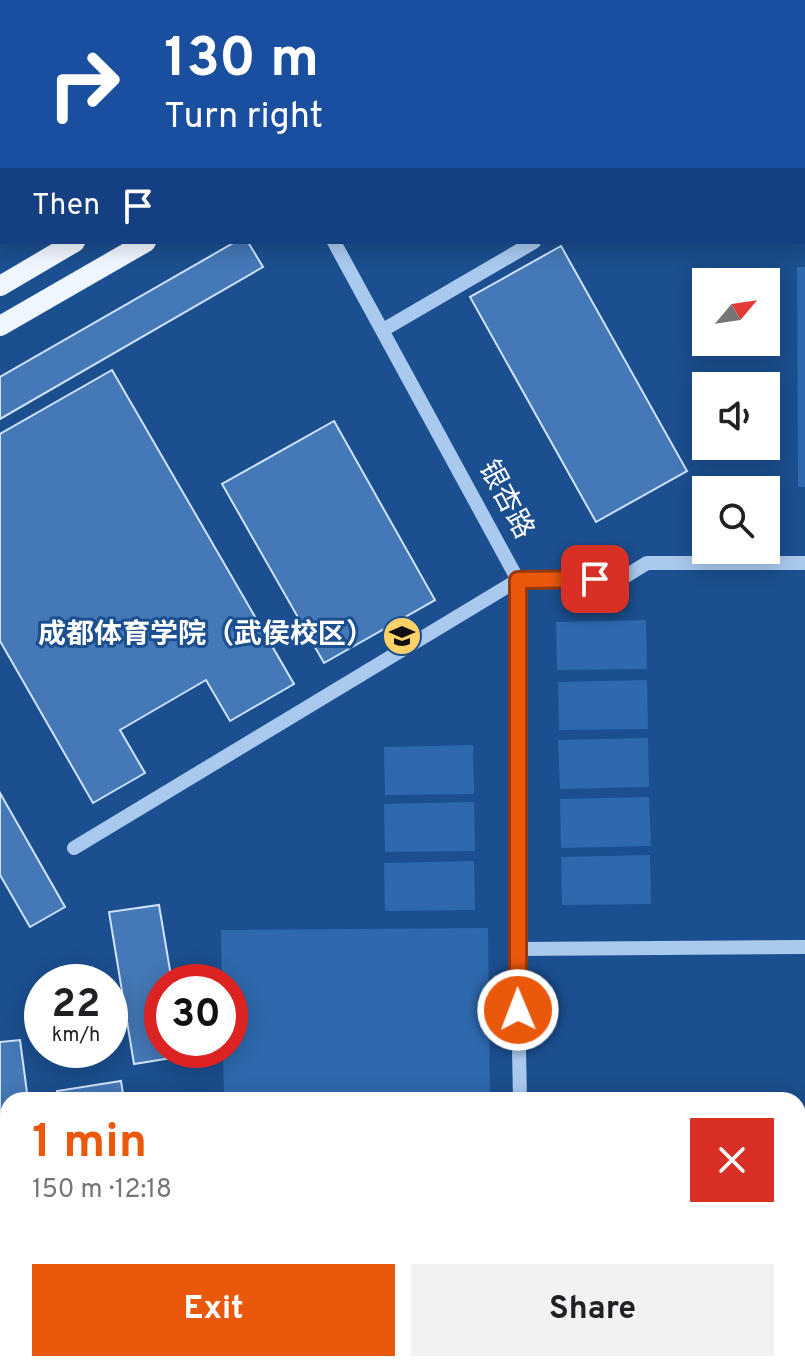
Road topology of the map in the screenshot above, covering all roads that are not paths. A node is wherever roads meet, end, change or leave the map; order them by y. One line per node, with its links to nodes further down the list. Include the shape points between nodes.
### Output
1 (72, 244): 5 (main road)
2 (143, 244): 6 (main road)
3 (335, 244): 7 (street, 银杏路)
4 (531, 244): 7 (street)
5 (0, 286)
6 (0, 326)
7 (383, 330): 9 (street, 银杏路)
8 (805, 563): 9 (street, via 647,563 621,579)
9 (518, 580): 10 (street); 12 (street, 银杏路)
10 (74, 848)
11 (805, 947): 12 (street)
12 (517, 949): 13 (street, 银杏路)
13 (520, 1092)

